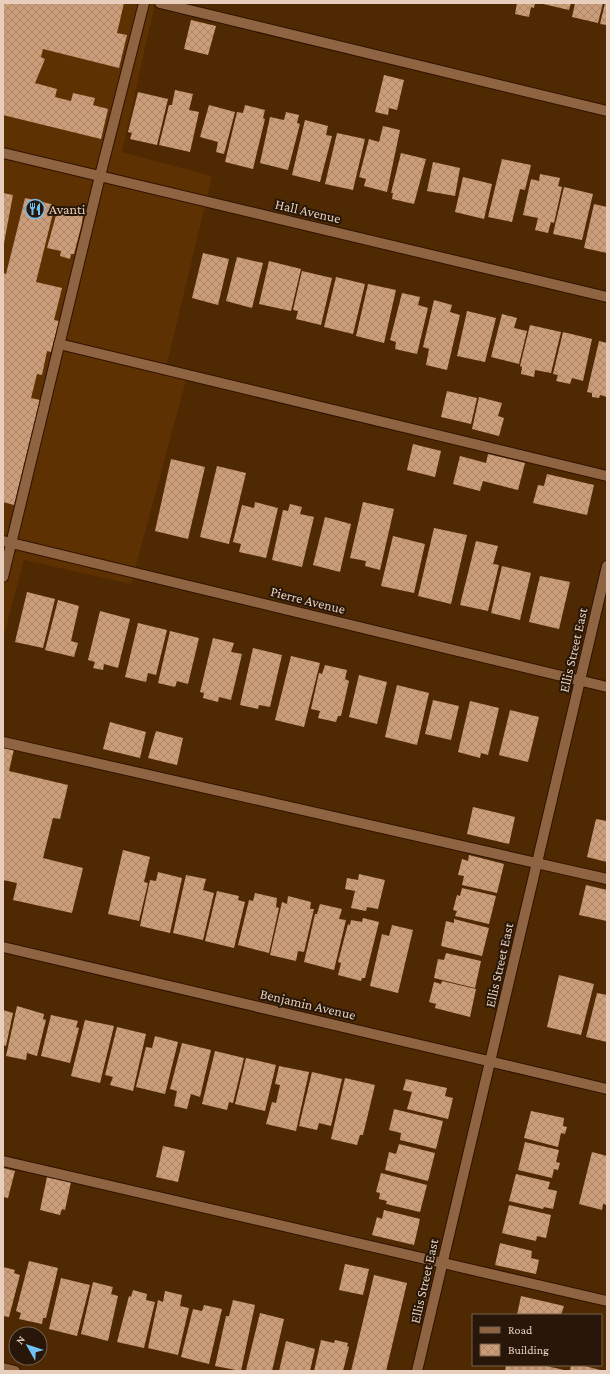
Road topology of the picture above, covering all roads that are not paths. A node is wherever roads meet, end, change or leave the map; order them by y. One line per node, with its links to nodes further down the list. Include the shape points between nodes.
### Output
1 (144, 3): 5 (street)
2 (160, 3): 3 (street)
3 (607, 112)
4 (3, 153): 5 (street, Hall Avenue)
5 (100, 176): 6 (street, Hall Avenue); 7 (street)
6 (607, 297)
7 (59, 344): 8 (street); 9 (street)
8 (607, 476)
9 (7, 542): 11 (street); 12 (street, Pierre Avenue)
10 (607, 566): 12 (street, Ellis Street East)
11 (3, 577)
12 (580, 681): 13 (street, Pierre Avenue); 15 (street, Ellis Street East)
13 (607, 687)
14 (3, 742): 15 (street)
15 (537, 864): 16 (street); 18 (street, Ellis Street East)
16 (607, 880)
17 (3, 947): 18 (street, Benjamin Avenue)
18 (490, 1060): 19 (street, Benjamin Avenue); 21 (street, Ellis Street East)
19 (607, 1088)
20 (3, 1161): 21 (street)
21 (443, 1262): 22 (street); 25 (street, Ellis Street East)
22 (607, 1301)
23 (3, 1368): 24 (street)
24 (15, 1371)
25 (417, 1371)

